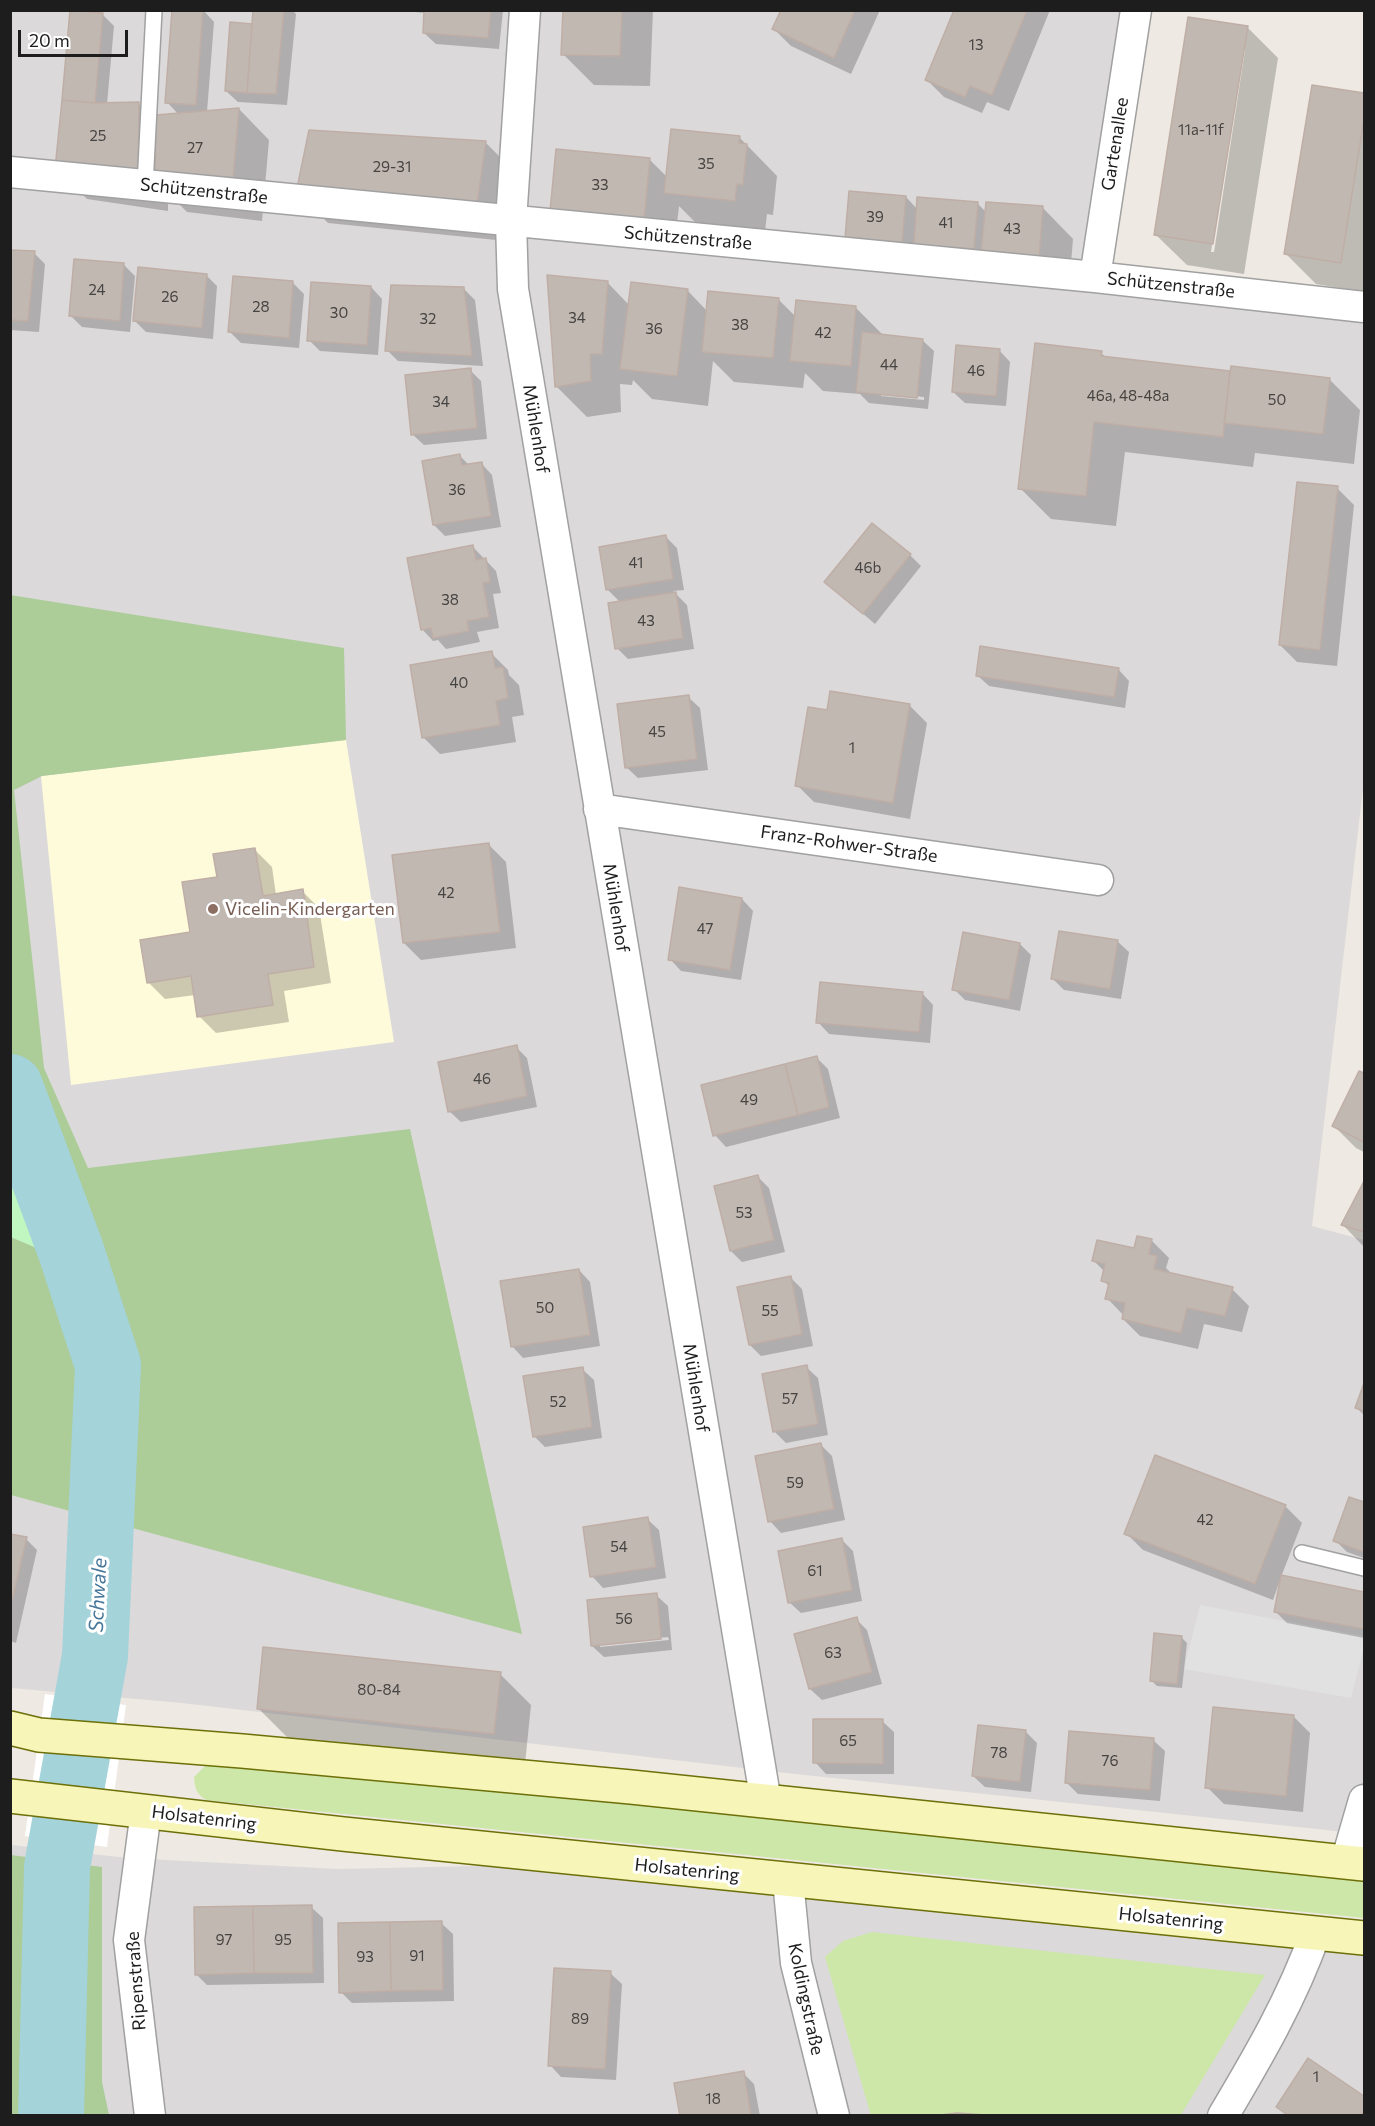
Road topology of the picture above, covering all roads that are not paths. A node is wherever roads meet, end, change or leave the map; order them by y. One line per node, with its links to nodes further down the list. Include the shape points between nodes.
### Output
1 (154, 10): 5 (lane)
2 (525, 10): 6 (street, Mühlenhof)
3 (1136, 10): 7 (street, Gartenallee)
4 (10, 172): 5 (street, Schützenstraße)
5 (145, 186): 6 (street, Schützenstraße)
6 (511, 221): 7 (street, Schützenstraße); 9 (street, Mühlenhof, via 513,289)
7 (1095, 277): 8 (street, Schützenstraße)
8 (1365, 307)
9 (599, 809): 10 (street, Franz-Rohwer-Straße); 16 (street, Mühlenhof)
10 (1098, 880)
11 (1302, 1553): 12 (lane)
12 (1365, 1568)
13 (25, 1732): 16 (main road)
14 (20, 1797): 17 (main road, Holsatenring)
15 (1365, 1800): 18 (street)
16 (766, 1802): 18 (main road)
17 (146, 1811): 19 (main road, Holsatenring); 22 (street, Ripenstraße, via 129,1940)
18 (1355, 1863)
19 (788, 1880): 20 (main road, Holsatenring); 23 (street, Koldingstraße, via 796,1963)
20 (1315, 1934): 21 (main road, Holsatenring); 24 (street, via 1273,2031)
21 (1365, 1938)
22 (150, 2115)
23 (834, 2115)
24 (1223, 2115)

